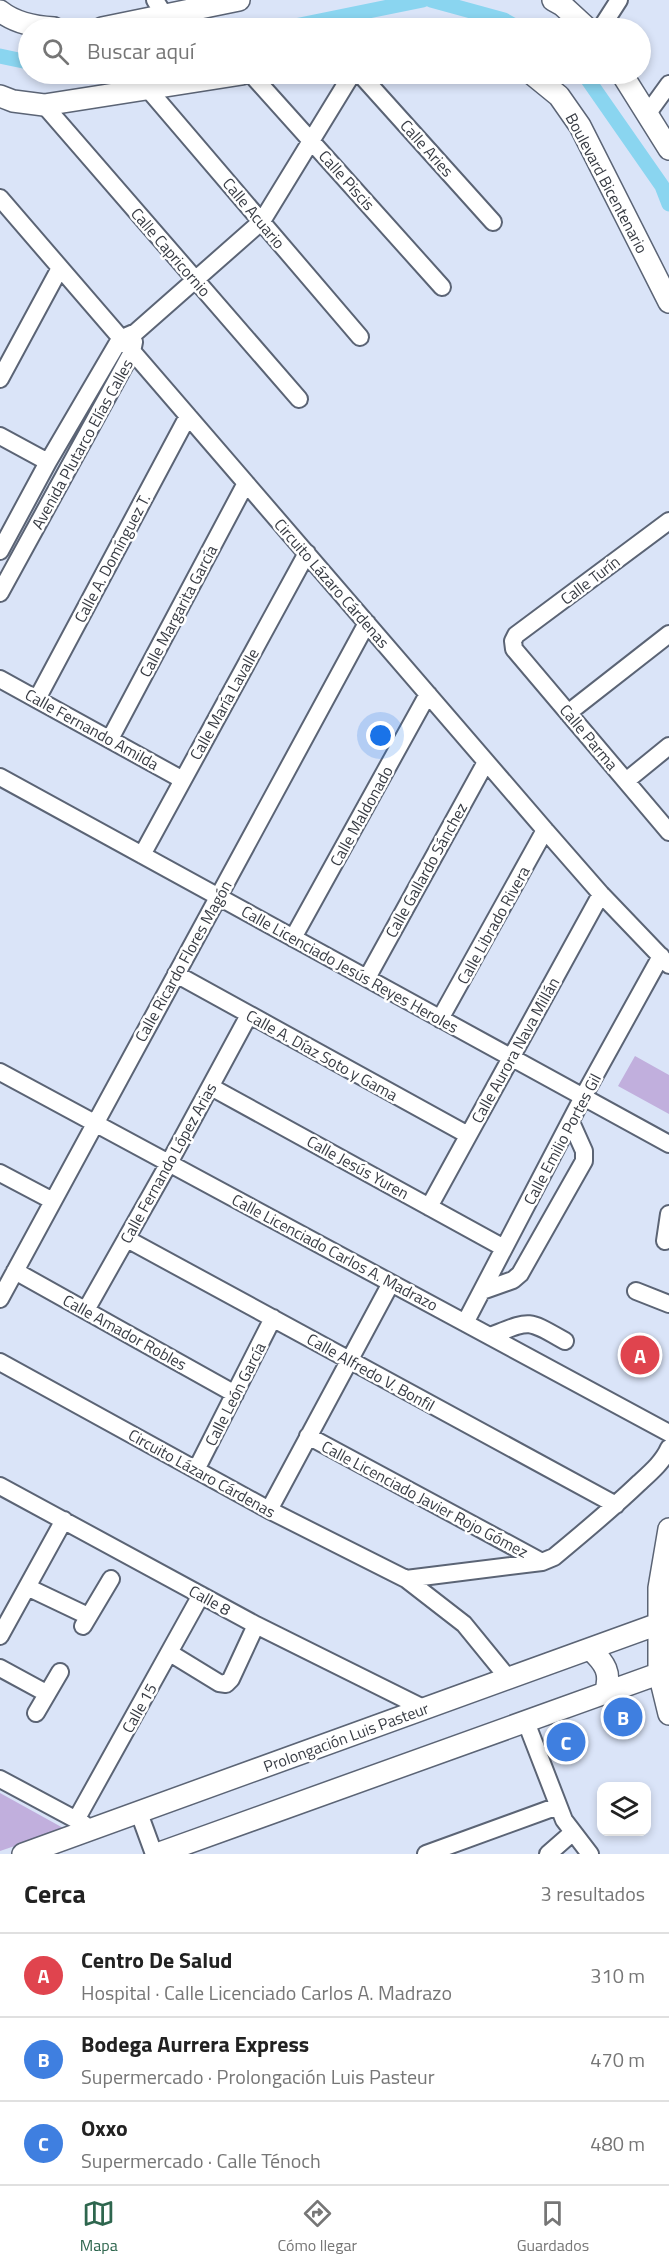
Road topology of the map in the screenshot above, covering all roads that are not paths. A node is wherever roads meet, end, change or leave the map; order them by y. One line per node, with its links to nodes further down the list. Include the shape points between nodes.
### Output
1 (239, 0): 4 (main road)
2 (553, 0): 7 (main road)
3 (619, 0): 8 (street)
4 (160, 8): 6 (main road)
5 (0, 11): 9 (main road)
6 (131, 18)
7 (576, 18)
8 (607, 18)
9 (18, 20)
10 (175, 84): 17 (main road)
11 (260, 84): 21 (street, Calle Piscis)
12 (346, 84): 21 (street)
13 (369, 84): 25 (street, Calle Aries)
14 (544, 84): 29 (main road, Boulevard Bicentenario, via 559,96 580,126)
15 (629, 84): 20 (main road)
16 (669, 84): 20 (street)
17 (148, 88): 19 (main road); 24 (street, Calle Acuario)
18 (0, 96): 19 (main road)
19 (44, 105): 27 (street, Calle Capricornio)
20 (648, 113): 22 (main road)
21 (312, 140): 24 (street); 28 (street, Calle Piscis)
22 (669, 149)
23 (1, 200): 26 (street, Circuito Lázaro Cárdenas)
24 (262, 221): 27 (street); 31 (street, Calle Acuario)
25 (493, 222)
26 (60, 268): 32 (street, Circuito Lázaro Cárdenas); 34 (street)
27 (195, 281): 30 (street); 35 (street, Calle Capricornio)
28 (442, 288)
29 (669, 302)
30 (136, 332): 32 (street, Avenida Plutarco Elías Calles); 33 (street, Avenida Plutarco Elías Calles)
31 (360, 337)
32 (120, 339): 33 (street, Circuito Lázaro Cárdenas); 38 (street, Avenida Plutarco Elías Calles)
33 (132, 352): 36 (street, Circuito Lázaro Cárdenas); 43 (street, Avenida Plutarco Elías Calles)
34 (0, 379)
35 (298, 399)
36 (188, 416): 39 (street, Circuito Lázaro Cárdenas); 49 (street, Calle A. Domínguez T.)
37 (0, 436): 38 (street)
38 (48, 462): 41 (street, Avenida Plutarco Elías Calles)
39 (246, 483): 42 (street, Circuito Lázaro Cárdenas); 51 (street, Calle Margarita García)
40 (669, 521): 46 (street, Calle Turín, via 516,635)
41 (0, 551)
42 (307, 553): 44 (street, Circuito Lázaro Cárdenas); 55 (street, Calle María Lavalle)
43 (0, 593)
44 (367, 623): 48 (street, Circuito Lázaro Cárdenas); 61 (street, Calle Ricardo Flores Magón)
45 (669, 634): 50 (street)
46 (513, 642): 50 (street, Calle Parma, via 514,649)
47 (0, 679): 49 (street, Calle Fernando Amilda)
48 (428, 694): 53 (street, Circuito Lázaro Cárdenas); 62 (street, Calle Maldonado)
49 (37, 699): 51 (street, Calle Fernando Amilda)
50 (568, 713): 56 (street, Calle Parma)
51 (110, 739): 55 (street, Calle Fernando Amilda)
52 (669, 746): 56 (street)
53 (486, 762): 57 (street, Circuito Lázaro Cárdenas); 65 (street, Calle Gallardo Sánchez)
54 (0, 777): 59 (street, Calle Licenciado Jesús Reyes Heroles)
55 (183, 780): 59 (street, Calle María Lavalle)
56 (626, 781): 58 (street, Calle Parma)
57 (545, 830): 60 (street, Circuito Lázaro Cárdenas); 67 (street, Calle Librado Rivera)
58 (669, 831)
59 (142, 855): 61 (street, Calle Licenciado Jesús Reyes Heroles)
60 (601, 894): 63 (street, Circuito Lázaro Cárdenas); 68 (street, Calle Aurora Nava Millán)
61 (218, 896): 62 (street, Calle Licenciado Jesús Reyes Heroles); 64 (street, Calle Ricardo Flores Magón)
62 (293, 938): 65 (street, Calle Licenciado Jesús Reyes Heroles)
63 (665, 961): 71 (street, Calle Emilio Portes Gil)
64 (176, 974): 66 (street, Calle A. Díaz Soto y Gama); 73 (street, Calle Ricardo Flores Magón)
65 (367, 978): 67 (street, Calle Licenciado Jesús Reyes Heroles)
66 (249, 1015): 70 (street, Calle Fernando López Arias); 74 (street, Calle A. Díaz Soto y Gama)
67 (440, 1019): 68 (street, Calle Licenciado Jesús Reyes Heroles)
68 (511, 1058): 71 (street, Calle Licenciado Jesús Reyes Heroles); 74 (street, Calle Aurora Nava Millán)
69 (0, 1072): 73 (street, Calle Licenciado Carlos A. Madrazo)
70 (211, 1087): 76 (street, Calle Fernando López Arias); 79 (street, Calle Jesús Yuren)
71 (583, 1097): 72 (street, Calle Emilio Portes Gil); 75 (street, Calle Licenciado Jesús Reyes Heroles)
72 (571, 1122): 83 (street, Calle Emilio Portes Gil); 86 (street, via 584,1151 584,1161 520,1274)
73 (95, 1123): 76 (street, Calle Licenciado Carlos A. Madrazo); 78 (street, Calle Ricardo Flores Magón)
74 (468, 1136): 79 (street, Calle Aurora Nava Millán)
75 (669, 1144)
76 (169, 1164): 81 (street, Calle Fernando López Arias); 85 (street, Calle Licenciado Carlos A. Madrazo)
77 (0, 1173): 78 (street)
78 (53, 1201): 84 (street, Calle Ricardo Flores Magón)
79 (429, 1207): 83 (street, Calle Jesús Yuren)
80 (669, 1214): 82 (street)
81 (127, 1239): 90 (street, Calle Fernando López Arias); 91 (street, Calle Alfredo V. Bonfil)
82 (665, 1240)
83 (504, 1248): 86 (street, Calle Emilio Portes Gil)
84 (15, 1270): 88 (street, Calle Ricardo Flores Magón); 90 (street, Calle Amador Robles)
85 (391, 1283): 92 (street, Calle Licenciado Carlos A. Madrazo); 95 (street)
86 (482, 1291): 92 (street, Calle Emilio Portes Gil)
87 (636, 1291): 89 (street)
88 (0, 1299)
89 (669, 1304)
90 (86, 1310): 97 (street, Calle Amador Robles)
91 (273, 1318): 95 (street, Calle Alfredo V. Bonfil); 97 (street, Calle León García)
92 (465, 1323): 93 (street, Calle Licenciado Carlos A. Madrazo)
93 (490, 1336): 94 (street, via 533,1323); 98 (street, Calle Licenciado Carlos A. Madrazo)
94 (565, 1341)
95 (350, 1360): 99 (street); 103 (street, Calle Alfredo V. Bonfil)
96 (0, 1362): 101 (street, Circuito Lázaro Cárdenas)
97 (235, 1394): 101 (street, Calle León García)
98 (669, 1433)
99 (308, 1436): 104 (street); 107 (street, Calle Licenciado Javier Rojo Gómez)
100 (666, 1457): 103 (street)
101 (196, 1470): 104 (street, Circuito Lázaro Cárdenas)
102 (0, 1486): 105 (street, Calle 8)
103 (616, 1505): 107 (street, via 554,1557)
104 (269, 1510): 108 (street, Circuito Lázaro Cárdenas)
105 (64, 1521): 110 (street); 111 (street, Calle 8)
106 (669, 1529): 112 (main road, via 659,1588)
107 (542, 1562): 108 (street)
108 (406, 1579): 120 (street, Circuito Lázaro Cárdenas, via 464,1624)
109 (111, 1580): 110 (street, via 86,1621)
110 (27, 1587): 114 (street)
111 (201, 1595): 113 (street, Calle 8); 116 (street, Calle 15)
112 (664, 1622): 115 (main road, Prolongación Luis Pasteur); 119 (main road)
113 (256, 1625): 116 (street, via 226,1684); 123 (street, Calle 8)
114 (0, 1636)
115 (590, 1649): 120 (main road, Prolongación Luis Pasteur); 122 (main road, via 608,1670)
116 (170, 1653): 130 (street, Calle 15)
117 (0, 1668): 121 (street)
118 (60, 1672): 121 (street)
119 (664, 1672): 122 (main road); 125 (main road)
120 (508, 1678): 123 (main road, Prolongación Luis Pasteur)
121 (46, 1693): 124 (street)
122 (605, 1693): 126 (main road)
123 (423, 1708): 129 (main road, Prolongación Luis Pasteur)
124 (36, 1713)
125 (669, 1714)
126 (526, 1722): 128 (street); 133 (main road)
127 (0, 1779): 130 (street)
128 (558, 1806): 131 (street); 134 (street)
129 (139, 1813): 130 (main road, Prolongación Luis Pasteur); 133 (street)
130 (85, 1825): 132 (main road, Prolongación Luis Pasteur)
131 (572, 1833): 135 (street); 136 (street)
132 (22, 1854)
133 (155, 1854)
134 (426, 1854)
135 (548, 1854)
136 (590, 1854)

